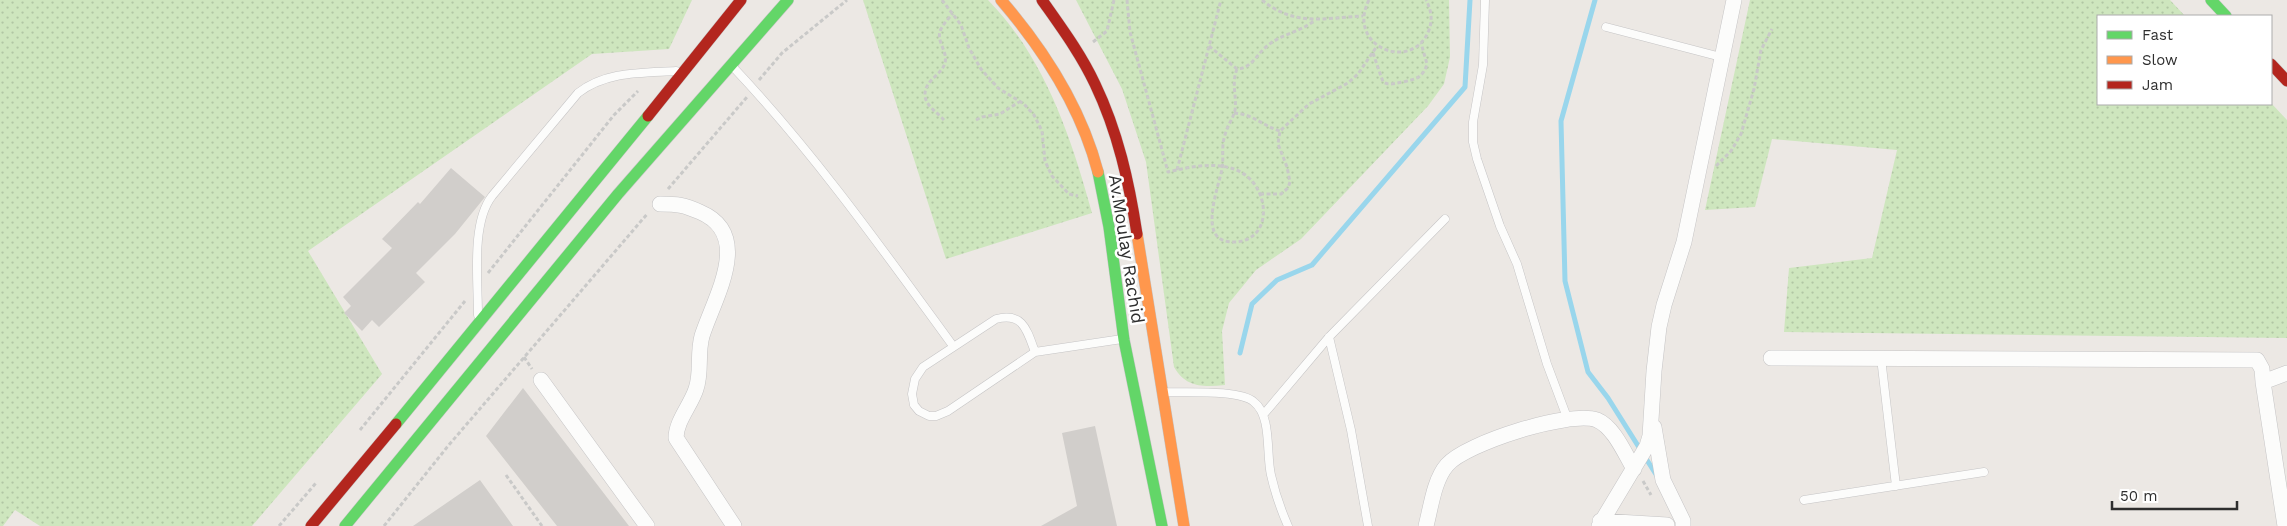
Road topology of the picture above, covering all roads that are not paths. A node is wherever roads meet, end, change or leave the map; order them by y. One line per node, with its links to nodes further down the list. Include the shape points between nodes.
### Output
1 (741, 0): 15 (main road)
2 (788, 0): 13 (main road)
3 (1001, 0): 21 (main road, Av.Moulay Rachid, via 1044,56 1072,107 1091,152 1102,189)
4 (1042, 0): 11 (main road, Av.Moulay Rachid)
5 (1056, 0): 11 (main road)
6 (1485, 0): 32 (lane, via 1483,65 1473,122 1476,159 1517,264 1547,364)
7 (1734, 0): 12 (street)
8 (2211, 0): 9 (main road)
9 (2225, 15)
10 (1606, 28): 12 (lane)
11 (1067, 35): 29 (main road, Av.Moulay Rachid, via 1104,104 1129,182)
12 (1721, 57): 31 (street, via 1684,242 1659,327)
13 (730, 63): 22 (lane, via 826,173); 42 (main road)
14 (2272, 65): 16 (main road)
15 (683, 70): 19 (main road); 19 (lane, via 616,75 587,86 487,203 480,219)
16 (2287, 81)
17 (659, 202): 44 (street, via 683,205 709,216 727,236 724,274 701,342 696,388 676,438)
18 (1445, 218): 20 (lane)
19 (477, 327): 41 (main road)
20 (1330, 337): 30 (lane); 47 (lane)
21 (1124, 338): 23 (lane); 45 (main road, Av.Moulay Rachid)
22 (953, 346): 23 (lane, via 996,319 1008,316 1015,318 1027,331); 23 (lane, via 923,367 912,386 914,405 929,416 948,411)
23 (1035, 352)
24 (1772, 358): 25 (street)
25 (1881, 358): 28 (street, via 2257,360); 35 (lane)
26 (2287, 373): 28 (street)
27 (541, 380): 43 (street)
28 (2263, 382): 37 (street)
29 (1161, 392): 30 (lane, via 1231,394 1254,401); 38 (main road, Av.Moulay Rachid)
30 (1263, 415): 46 (lane, via 1271,475)
31 (1651, 418): 33 (street, via 1647,446); 49 (street, via 1663,480)
32 (1568, 420): 33 (street, via 1582,418 1603,423); 48 (street, via 1508,434 1456,457 1440,475)
33 (1635, 466): 39 (street)
34 (1984, 472): 35 (lane)
35 (1896, 486): 36 (lane)
36 (1804, 500)
37 (2285, 520)
38 (1183, 523): 45 (street)
39 (1600, 524): 40 (street)
40 (1667, 525)
41 (312, 526)
42 (345, 526)
43 (647, 526)
44 (733, 526)
45 (1163, 526)
46 (1288, 526)
47 (1368, 526)
48 (1426, 526)
49 (1683, 526)

